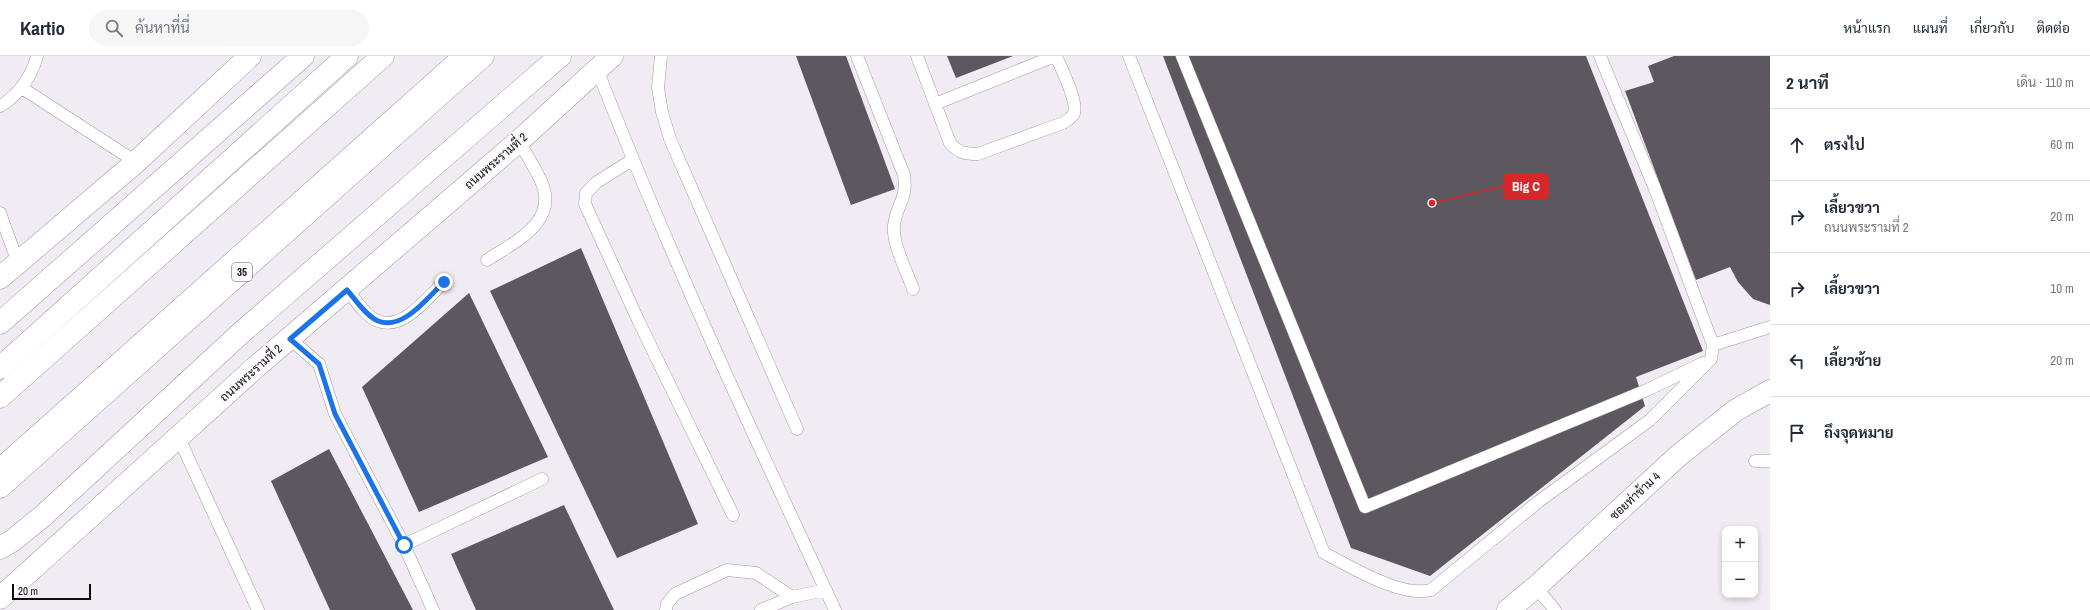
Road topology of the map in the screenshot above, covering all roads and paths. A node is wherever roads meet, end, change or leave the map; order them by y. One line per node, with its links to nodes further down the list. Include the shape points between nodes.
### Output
1 (37, 56): 17 (lane, via 35,65)
2 (250, 56): 22 (main road)
3 (303, 56): 30 (main road)
4 (347, 56): 35 (main road)
5 (383, 56): 37 (main road)
6 (465, 56): 42 (main road)
7 (483, 56): 44 (main road, 35)
8 (560, 56): 47 (main road, via 242,332 44,515)
9 (661, 56): 38 (lane, via 658,88 670,139)
10 (857, 56): 28 (lane, via 904,175 906,188 894,227 897,244)
11 (917, 56): 18 (lane)
12 (1056, 56): 18 (lane); 18 (lane, via 1075,104 1074,113 1063,123 978,154 965,154 958,152 950,143)
13 (1129, 56): 34 (lane, via 1324,554 1401,590 1431,590 1538,502 1650,420)
14 (1182, 56): 34 (lane, via 1365,507 1647,390)
15 (1601, 56): 33 (lane, via 1655,189)
16 (605, 62): 20 (main road, ถนนพระรามที่ 2); 21 (lane)
17 (22, 88): 19 (lane); 22 (lane)
18 (936, 104)
19 (0, 106)
20 (519, 141): 24 (lane, via 541,180 546,205 540,221 522,237); 29 (main road, ถนนพระรามที่ 2)
21 (632, 160): 45 (lane, via 597,182 586,193 585,204); 49 (lane)
22 (136, 162): 25 (main road)
23 (0, 213): 25 (lane)
24 (486, 260)
25 (18, 262): 26 (main road)
26 (0, 278)
27 (444, 282): 29 (lane, via 408,316 390,323 377,321)
28 (913, 289)
29 (347, 290): 32 (main road, ถนนพระรามที่ 2)
30 (0, 323)
31 (1770, 327): 33 (lane)
32 (290, 339): 39 (main road, ถนนพระรามที่ 2); 46 (lane, via 319,364 335,414)
33 (1713, 345): 34 (lane)
34 (1711, 359)
35 (0, 368)
36 (1770, 391): 48 (main road, ซอยท่าข้าม 4, via 1736,410 1678,456)
37 (0, 397)
38 (798, 429)
39 (179, 438): 51 (main road, ถนนพระรามที่ 2); 52 (lane)
40 (1770, 460): 41 (lane)
41 (1755, 461)
42 (0, 470)
43 (542, 479): 46 (lane)
44 (0, 488)
45 (733, 515)
46 (404, 545): 53 (lane)
47 (0, 548)
48 (1536, 587): 57 (main road, ซอยท่าข้าม 4); 58 (lane)
49 (826, 590): 50 (lane); 56 (lane)
50 (792, 597): 54 (lane, via 756,573 727,570 675,594 667,604); 55 (lane)
51 (0, 598)
52 (258, 610)
53 (434, 610)
54 (666, 610)
55 (761, 610)
56 (835, 610)
57 (1508, 610)
58 (1555, 610)

